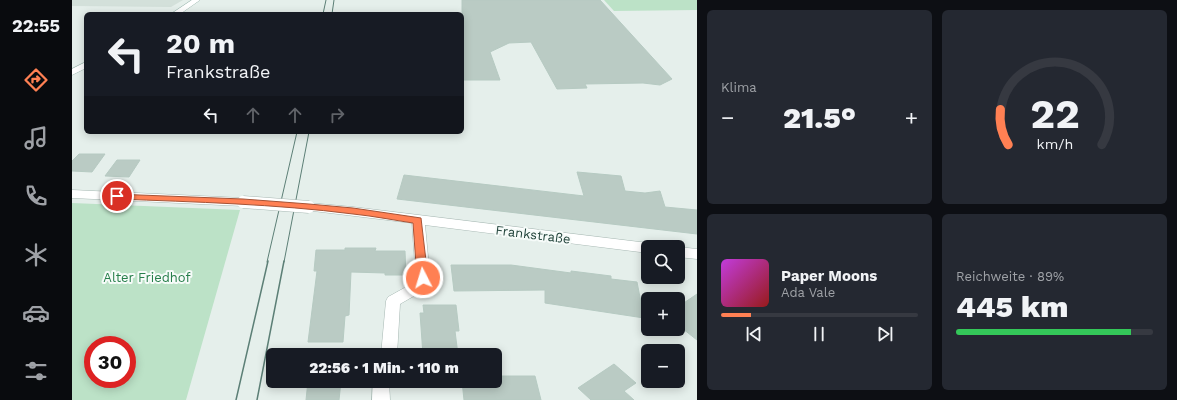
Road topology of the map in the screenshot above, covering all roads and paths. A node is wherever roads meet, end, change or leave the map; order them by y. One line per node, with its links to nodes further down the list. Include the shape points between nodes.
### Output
1 (197, 0): 2 (street)
2 (178, 12)
3 (84, 66): 4 (street)
4 (72, 72)
5 (72, 194): 6 (street, Frankstraße, bridge, via 353,210)
6 (418, 220): 7 (street, Frankstraße); 10 (street, via 423,278 421,285 393,301)
7 (641, 247)
8 (685, 253): 9 (street)
9 (697, 254)
10 (390, 348)
11 (381, 388): 12 (street)
12 (381, 400)

